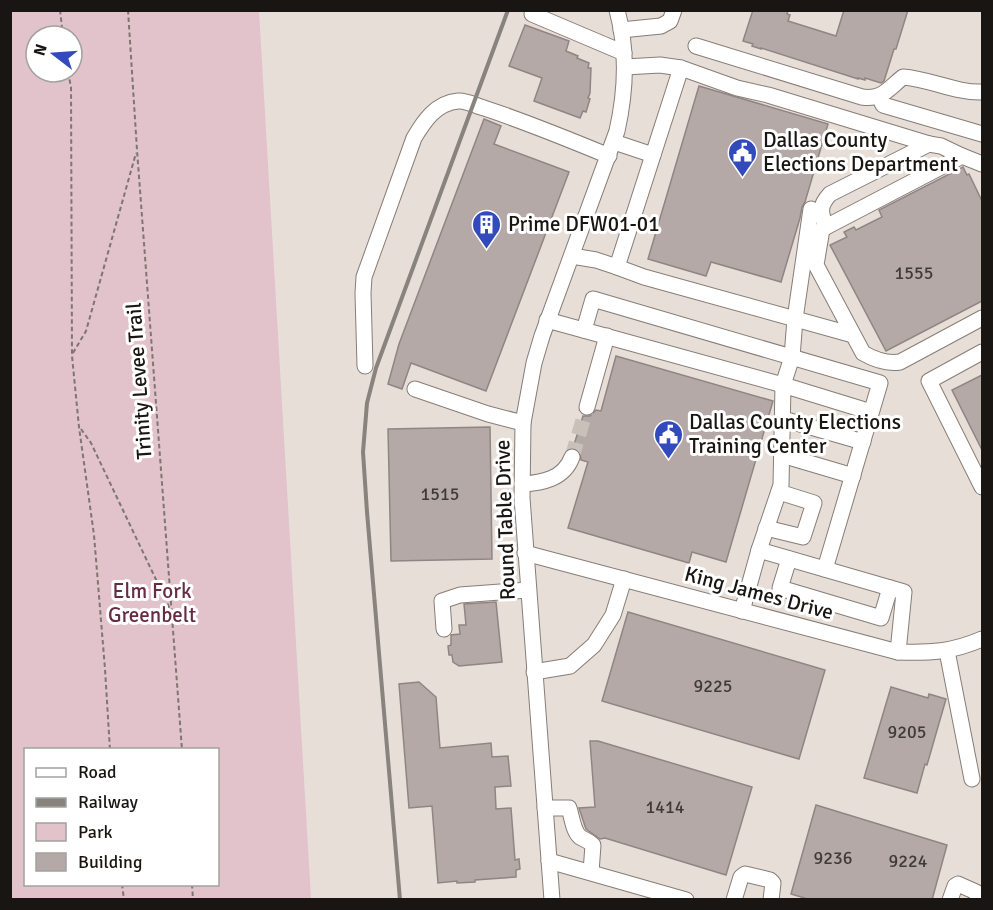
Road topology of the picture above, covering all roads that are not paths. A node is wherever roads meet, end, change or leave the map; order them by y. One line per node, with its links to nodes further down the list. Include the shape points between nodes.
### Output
1 (617, 10): 4 (street, Round Table Drive)
2 (674, 10): 4 (street, via 670,21 661,26)
3 (532, 14): 6 (street)
4 (621, 30): 6 (street, Round Table Drive)
5 (696, 46): 9 (street, via 862,97)
6 (625, 60): 7 (street); 12 (street, Round Table Drive, via 623,101)
7 (681, 68): 11 (street); 13 (street)
8 (982, 92): 9 (street, via 903,77)
9 (879, 97): 10 (street, via 883,105)
10 (982, 134)
11 (928, 144): 14 (street); 17 (street, via 830,194 821,213)
12 (612, 149): 13 (street); 18 (street, Round Table Drive); 28 (street, via 463,101 439,108 427,118 414,138 364,277)
13 (653, 154): 19 (street)
14 (962, 156): 15 (street); 17 (street)
15 (982, 164)
16 (811, 209): 21 (street)
17 (826, 226): 24 (street, via 822,229 816,265)
18 (572, 256): 19 (street); 22 (street, Round Table Drive)
19 (617, 267): 21 (street)
20 (982, 318): 24 (street, via 900,362 890,363 863,353)
21 (795, 319): 24 (street); 27 (street)
22 (547, 320): 23 (street); 34 (street, Round Table Drive, via 534,363)
23 (584, 330): 25 (street); 27 (street, via 593,299)
24 (853, 335)
25 (607, 336): 29 (street); 31 (street)
26 (982, 352): 40 (street, via 929,381)
27 (792, 357): 29 (street); 32 (street, via 880,384)
28 (365, 366)
29 (783, 385): 32 (street); 33 (street)
30 (415, 389): 34 (street)
31 (588, 407)
32 (871, 412): 35 (street)
33 (783, 419): 35 (street); 36 (street)
34 (524, 423): 39 (street, Round Table Drive)
35 (863, 442): 38 (street)
36 (782, 455): 38 (street); 41 (street)
37 (572, 457): 39 (street, via 557,476 541,483)
38 (853, 476): 46 (street)
39 (522, 484): 44 (street, Round Table Drive)
40 (982, 487)
41 (779, 492): 42 (street); 42 (street, via 814,503 803,537)
42 (766, 528): 43 (street)
43 (759, 550): 45 (street); 50 (street)
44 (525, 553): 47 (street, King James Drive); 49 (street, Round Table Drive)
45 (789, 559): 46 (street); 48 (street, via 780,588 881,618)
46 (825, 569): 48 (street)
47 (624, 579): 50 (street, King James Drive); 55 (street, via 613,615 594,645 570,666)
48 (890, 588): 54 (street, via 904,592)
49 (528, 590): 51 (street, via 460,595 442,601); 55 (street, Round Table Drive)
50 (742, 611): 54 (street, King James Drive)
51 (444, 628)
52 (982, 641): 53 (street, King James Drive)
53 (947, 651): 54 (street, King James Drive); 56 (street)
54 (898, 652)
55 (534, 672): 57 (street, Round Table Drive)
56 (972, 779)
57 (545, 808): 58 (street, Round Table Drive); 59 (street, via 569,808 579,836 594,845)
58 (549, 861): 59 (street); 60 (street, Round Table Drive)
59 (591, 873): 61 (street)
60 (552, 900)
61 (686, 900)
62 (734, 900): 63 (street, via 745,874 770,880)
63 (771, 900)
64 (950, 900): 65 (street, via 958,884 976,892)
65 (977, 900)

